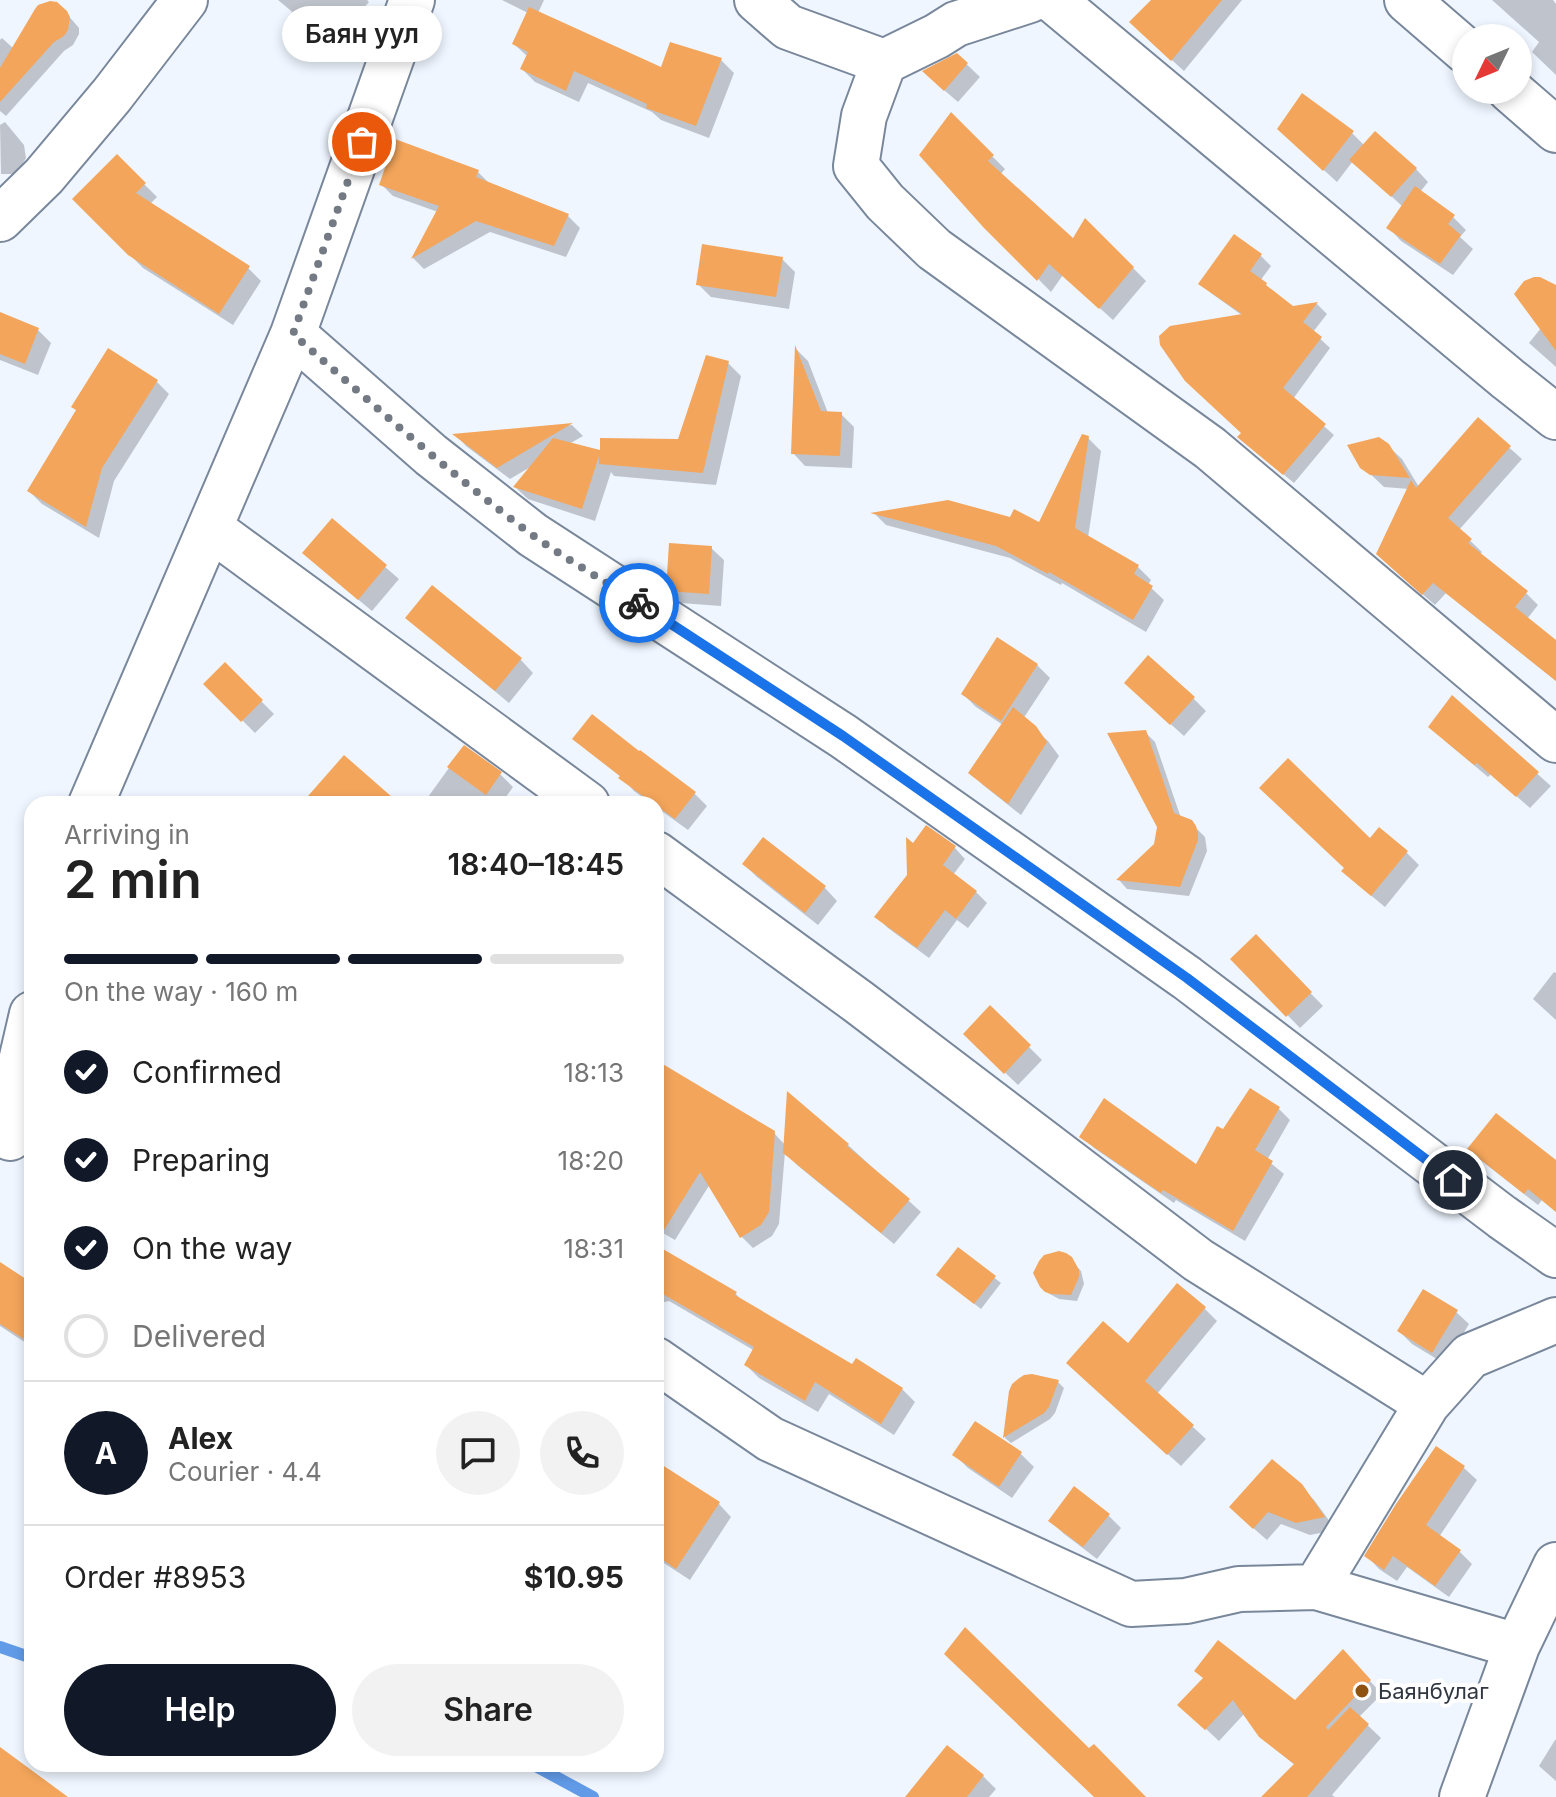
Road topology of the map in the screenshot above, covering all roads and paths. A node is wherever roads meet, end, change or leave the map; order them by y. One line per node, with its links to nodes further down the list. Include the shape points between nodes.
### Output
1 (185, 0): 11 (street, via 44,176)
2 (412, 0): 12 (street)
3 (757, 0): 8 (street, via 788,27)
4 (1030, 0): 8 (street, via 956,24)
5 (1053, 0): 13 (street)
6 (1407, 0): 7 (street)
7 (1452, 39)
8 (884, 62): 15 (street, via 864,116 856,166 885,202 934,249 1210,448)
9 (1526, 104): 10 (street)
10 (1556, 130)
11 (0, 219)
12 (293, 334): 14 (street); 21 (street, via 431,455 533,535 843,736 1187,978)
13 (1556, 417)
14 (210, 528): 16 (street); 17 (street)
15 (1556, 740)
16 (94, 796)
17 (576, 796)
18 (664, 860): 24 (street, via 1198,1260)
19 (24, 1048): 20 (street, via 16,1083)
20 (14, 1143)
21 (1556, 1255)
22 (1556, 1320): 24 (street, via 1470,1356)
23 (664, 1366): 26 (street, via 770,1439 1131,1604 1186,1601 1239,1589)
24 (1427, 1404): 26 (street)
25 (1556, 1565): 27 (street)
26 (1316, 1587): 27 (street)
27 (1517, 1646): 28 (street)
28 (1462, 1797)

